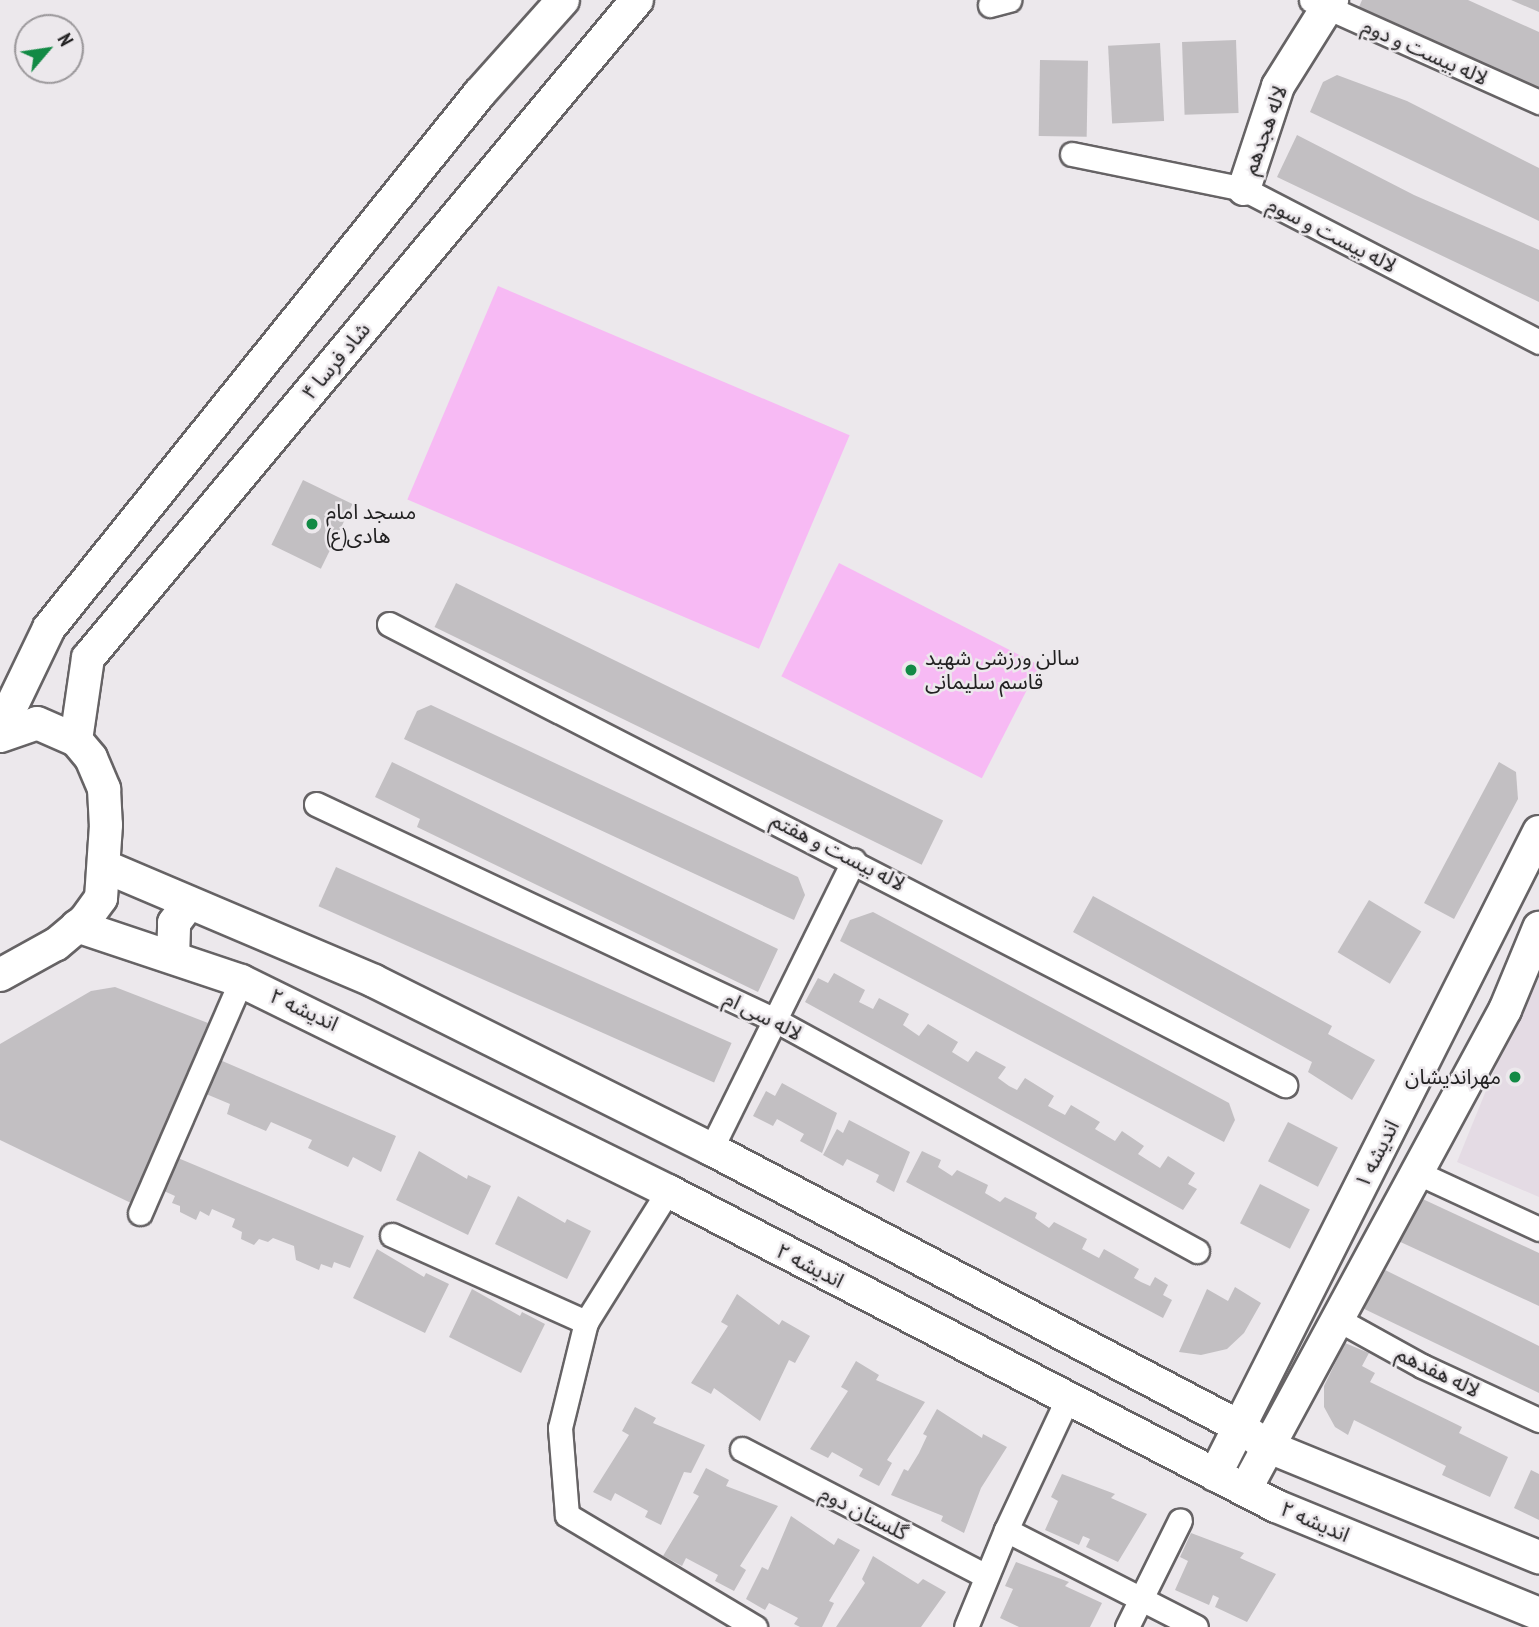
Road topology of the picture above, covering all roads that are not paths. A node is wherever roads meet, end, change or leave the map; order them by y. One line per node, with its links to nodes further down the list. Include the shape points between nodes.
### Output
1 (563, 0): 9 (street, via 470,105 49,628)
2 (637, 0): 11 (street, شاد فرسا ۴, via 88,658)
3 (1323, 3): 4 (street, لاله بیست و دوم); 6 (street, لاله هجدهم, via 1278,86)
4 (1539, 102)
5 (1072, 153): 6 (street, لاله بیست و سوم)
6 (1244, 189): 7 (street, لاله بیست و سوم)
7 (1539, 342)
8 (389, 624): 14 (street, لاله بیست و هفتم)
9 (0, 730)
10 (0, 736): 11 (street, via 37,723)
11 (76, 740): 15 (street, via 91,758 104,789)
12 (316, 804): 22 (street, لاله سی ام)
13 (1539, 832): 35 (street, اندیشه ۱)
14 (855, 860): 22 (street); 23 (street, لاله بیست و هفتم)
15 (106, 867): 16 (street); 17 (street, via 101,898)
16 (189, 903): 19 (street, via 174,923); 24 (street, via 374,981)
17 (77, 926): 19 (street, اندیشه ۲); 20 (street, via 56,944)
18 (1539, 928): 25 (street, via 1505,1010)
19 (173, 957): 21 (street, اندیشه ۲)
20 (0, 975)
21 (241, 981): 26 (street, اندیشه ۲); 27 (street)
22 (775, 1020): 24 (street); 30 (street, لاله سی ام)
23 (1285, 1085)
24 (711, 1149): 35 (street)
25 (1418, 1173): 28 (street); 31 (street)
26 (668, 1191): 32 (street); 33 (street, اندیشه ۲)
27 (140, 1213)
28 (1539, 1229)
29 (392, 1235): 32 (street)
30 (1197, 1251)
31 (1339, 1320): 34 (street, لاله هفدهم, via 1422,1366); 36 (street)
32 (586, 1322): 46 (street, via 560,1429 567,1515)
33 (1067, 1400): 38 (street, اندیشه ۲); 41 (street)
34 (1539, 1420)
35 (1240, 1427): 36 (street); 38 (street, اندیشه ۱)
36 (1269, 1447): 39 (street); 42 (street)
37 (742, 1449): 43 (street, گلستان دوم)
38 (1214, 1475): 39 (street, اندیشه ۲)
39 (1245, 1490): 45 (street, اندیشه ۲)
40 (1180, 1520): 44 (street)
41 (1006, 1530): 43 (street); 44 (street)
42 (1539, 1557)
43 (986, 1576): 47 (street)
44 (1141, 1598): 48 (street); 49 (street)
45 (1539, 1614)
46 (755, 1627)
47 (966, 1627)
48 (1127, 1627)
49 (1196, 1627)

